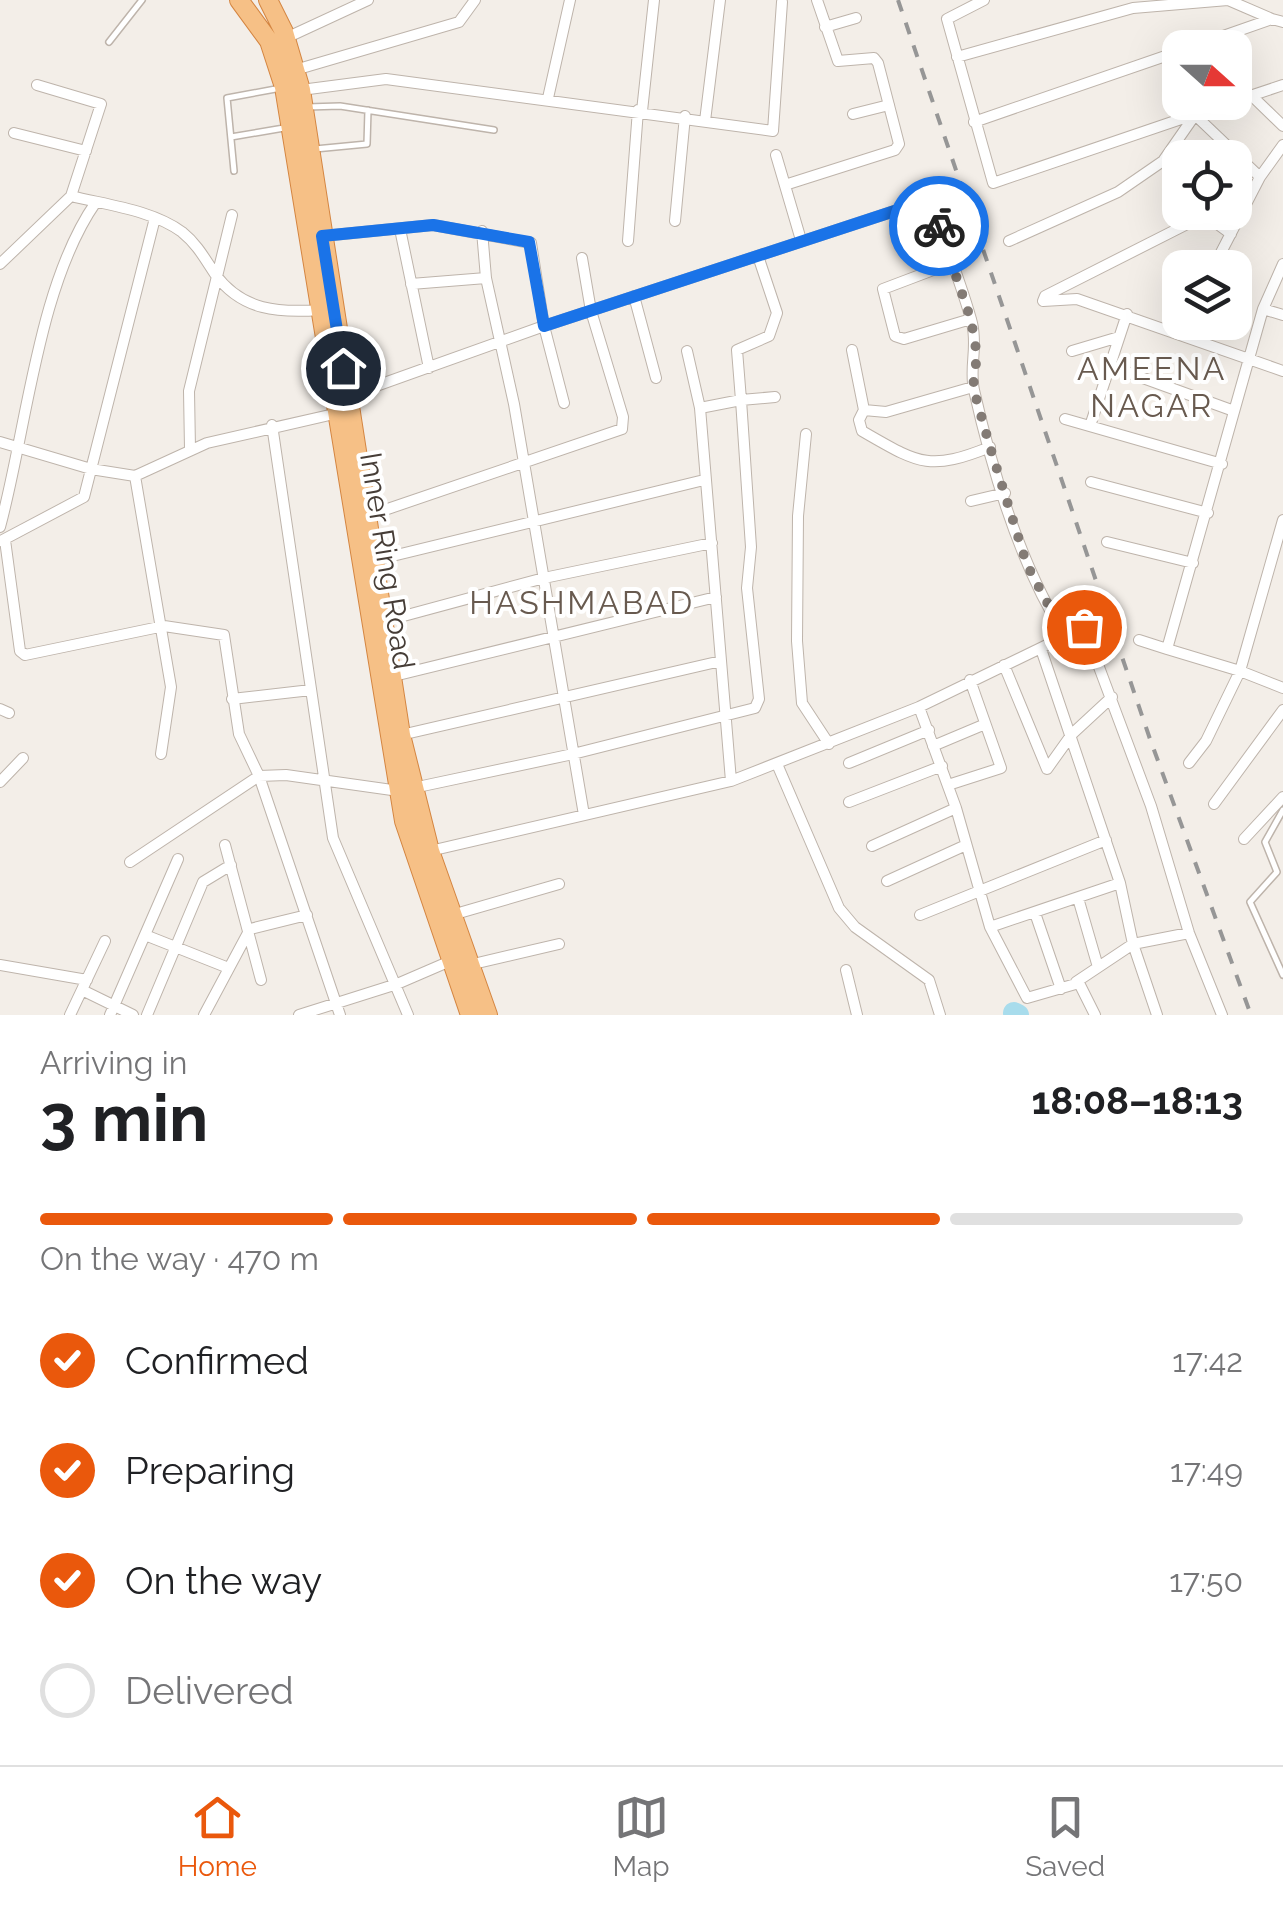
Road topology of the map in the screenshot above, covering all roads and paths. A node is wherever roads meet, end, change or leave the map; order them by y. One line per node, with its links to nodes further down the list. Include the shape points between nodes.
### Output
1 (142, 0): 17 (lane)
2 (239, 0): 23 (highway, Inner Ring Road)
3 (268, 0): 16 (highway, Inner Ring Road)
4 (368, 0): 16 (street)
5 (475, 0): 20 (street, via 458,22)
6 (570, 0): 26 (street)
7 (654, 0): 29 (street)
8 (720, 0): 32 (street)
9 (817, 0): 14 (street)
10 (782, 2): 32 (street, via 772,131)
11 (978, 2): 19 (street, via 947,19)
12 (856, 18): 14 (street)
13 (1277, 20): 15 (street); 19 (street, via 1228,0 1133,8)
14 (826, 27): 27 (street, via 838,60 874,58)
15 (1246, 30)
16 (286, 38): 20 (highway, Inner Ring Road)
17 (110, 42)
18 (1162, 57): 36 (street)
19 (957, 58): 36 (street)
20 (296, 70): 23 (highway, Inner Ring Road)
21 (37, 85): 44 (street, via 102,104)
22 (1283, 85): 24 (street)
23 (296, 95): 26 (street, via 386,79); 28 (lane); 38 (highway, Inner Ring Road); 41 (lane, via 227,98); 43 (highway, Inner Ring Road)
24 (1252, 95)
25 (1252, 96): 37 (street)
26 (548, 98): 29 (street)
27 (889, 105): 30 (street); 48 (street, via 898,148)
28 (368, 110): 39 (lane); 43 (lane, via 367,144)
29 (640, 110): 31 (street); 59 (street)
30 (853, 114)
31 (685, 116): 32 (street); 53 (street)
32 (706, 120)
33 (1183, 120): 36 (street, via 993,183)
34 (1192, 120): 60 (street, via 1163,161 1118,192)
35 (1199, 120): 47 (street)
36 (974, 122)
37 (1283, 126)
38 (292, 127): 41 (lane); 71 (highway, Inner Ring Road)
39 (494, 130)
40 (14, 134): 44 (street)
41 (231, 137): 46 (lane)
42 (1283, 145): 47 (street)
43 (310, 150): 57 (highway, Inner Ring Road)
44 (86, 151): 49 (street)
45 (776, 155): 48 (street)
46 (234, 172)
47 (1260, 178): 56 (street)
48 (788, 184): 58 (street)
49 (72, 196): 50 (street); 64 (street)
50 (96, 202): 52 (street); 104 (street, via 54,286)
51 (232, 215): 67 (street)
52 (155, 218): 67 (street, via 184,234); 108 (street)
53 (675, 221)
54 (400, 229): 55 (street); 57 (street); 69 (street)
55 (482, 231): 68 (street); 78 (street, via 532,244)
56 (1230, 234): 61 (street); 74 (street, via 1205,215 1043,299 1076,299)
57 (322, 236): 94 (highway, Inner Ring Road)
58 (800, 240): 62 (street); 65 (street, via 931,199)
59 (628, 241)
60 (1010, 241)
61 (1222, 250)
62 (758, 256): 70 (street); 92 (street, via 777,313 769,336 737,350)
63 (582, 258): 73 (street)
64 (0, 264)
65 (949, 264): 76 (street); 76 (street, via 884,290 896,336)
66 (1283, 264): 72 (street)
67 (218, 278): 71 (street, via 266,310); 105 (street, via 190,391)
68 (486, 278): 69 (street); 81 (street)
69 (411, 284): 87 (street)
70 (634, 296): 73 (street); 89 (street)
71 (320, 310): 94 (highway, Inner Ring Road)
72 (1263, 310): 75 (street); 85 (street)
73 (591, 311): 78 (street); 107 (street, via 623,426)
74 (1127, 314): 77 (street); 79 (street)
75 (1283, 315)
76 (971, 320): 90 (street)
77 (1162, 322)
78 (544, 326): 81 (street); 93 (street)
79 (1119, 337): 84 (street); 86 (street)
80 (1209, 340): 85 (street)
81 (500, 341): 87 (street); 107 (street)
82 (852, 350): 96 (street)
83 (687, 351): 95 (street)
84 (1072, 351)
85 (1248, 360): 88 (street); 97 (street)
86 (1110, 366): 97 (street); 99 (street)
87 (429, 368): 94 (street)
88 (1283, 371)
89 (656, 378)
90 (973, 387): 96 (street, via 886,412); 103 (street)
91 (775, 396): 92 (street)
92 (741, 400): 95 (street); 145 (street, via 747,588 759,699 755,708)
93 (564, 403)
94 (338, 404): 100 (street); 115 (highway, Inner Ring Road); 164 (highway, Inner Ring Road)
95 (700, 408): 110 (street)
96 (864, 410): 103 (street, via 862,431 928,462 949,463)
97 (1234, 411): 106 (street)
98 (1064, 419): 99 (street)
99 (1091, 423): 106 (street)
100 (272, 425): 105 (street); 139 (street)
101 (806, 434): 150 (street, via 797,641 802,703)
102 (0, 442): 104 (street)
103 (990, 447): 112 (street)
104 (21, 448): 108 (street); 118 (street)
105 (190, 448): 109 (street)
106 (1222, 464): 114 (street)
107 (523, 465): 115 (street); 117 (street)
108 (90, 468): 109 (street); 119 (street, via 84,497)
109 (135, 476): 127 (street)
110 (704, 480): 117 (street); 121 (street)
111 (1091, 482): 114 (street)
112 (1005, 493): 113 (street); 128 (street, via 1027,565)
113 (971, 501)
114 (1208, 513): 123 (street)
115 (370, 515): 122 (highway, Inner Ring Road)
116 (1283, 520): 135 (street)
117 (533, 521): 122 (street); 124 (street)
118 (0, 528)
119 (2, 541): 127 (street, via 25,656)
120 (1107, 542): 123 (street)
121 (712, 543): 124 (street); 125 (street)
122 (376, 560): 126 (highway, Inner Ring Road)
123 (1193, 563): 132 (street)
124 (544, 578): 126 (street); 129 (street)
125 (716, 597): 129 (street); 133 (street)
126 (385, 621): 136 (highway, Inner Ring Road)
127 (164, 626): 142 (street, via 224,635); 152 (street, via 172,702)
128 (1064, 634): 131 (street); 141 (street, via 1087,629)
129 (553, 636): 136 (street); 140 (street)
130 (1139, 640): 132 (street)
131 (1041, 649): 134 (street); 148 (street)
132 (1167, 650): 135 (street)
133 (721, 661): 140 (street); 145 (street)
134 (1004, 666): 137 (street); 148 (street, via 1045,768 1052,768)
135 (1240, 671): 138 (street); 156 (street)
136 (394, 676): 149 (highway, Inner Ring Road)
137 (970, 680): 143 (street); 146 (street)
138 (1283, 688)
139 (311, 690): 142 (street); 162 (street)
140 (561, 697): 149 (street); 153 (street)
141 (1112, 697): 148 (street); 191 (street)
142 (232, 700): 159 (street, via 246,756)
143 (919, 707): 147 (street); 150 (street)
144 (1283, 710): 167 (street)
145 (724, 716): 153 (street); 160 (street)
146 (983, 725): 151 (street); 163 (street, via 1001,768)
147 (930, 730): 151 (street); 155 (street)
148 (1072, 734): 172 (street)
149 (401, 735): 164 (highway, Inner Ring Road)
150 (828, 744): 157 (street)
151 (934, 746): 158 (street)
152 (161, 754)
153 (573, 754): 164 (street); 170 (street)
154 (23, 758): 161 (street)
155 (849, 763)
156 (1188, 763)
157 (777, 764): 160 (street); 220 (street, via 839,908 929,980)
158 (942, 766): 163 (street); 166 (street)
159 (259, 776): 162 (street); 178 (street); 186 (street)
160 (731, 780): 170 (street)
161 (0, 782)
162 (324, 783): 164 (street); 205 (street, via 334,838)
163 (948, 785): 168 (street)
164 (406, 790): 176 (highway, Inner Ring Road); 197 (highway, Inner Ring Road, via 427,895)
165 (1283, 798): 171 (street)
166 (849, 802)
167 (1214, 804)
168 (956, 808): 174 (street); 175 (street)
169 (1283, 810): 202 (lane, via 1266,842 1277,872 1250,902)
170 (584, 815): 176 (street)
171 (1244, 839)
172 (1106, 840): 181 (street); 183 (street)
173 (224, 845): 179 (street)
174 (966, 845): 180 (street); 183 (street)
175 (872, 846)
176 (430, 850): 187 (highway, Inner Ring Road)
177 (178, 859): 192 (street)
178 (130, 862)
179 (231, 866): 190 (street); 196 (street, via 204,882)
180 (887, 881)
181 (1120, 882): 184 (street); 195 (street)
182 (558, 884): 187 (street)
183 (978, 890): 188 (street); 189 (street)
184 (1078, 898): 185 (street); 200 (street)
185 (1035, 913): 189 (street); 207 (street)
186 (306, 915): 190 (street); 208 (street)
187 (452, 915): 197 (highway, Inner Ring Road)
188 (920, 915)
189 (990, 927): 207 (street, via 1028,998)
190 (250, 930): 199 (street); 203 (street)
191 (1189, 933): 195 (street); 223 (street)
192 (144, 935): 196 (street); 209 (street)
193 (106, 941): 206 (street)
194 (559, 944): 197 (street)
195 (1133, 944): 200 (street); 222 (street)
196 (177, 947): 199 (street); 212 (street)
197 (462, 960): 205 (street); 217 (highway, Inner Ring Road); 218 (highway, Inner Ring Road)
198 (0, 964): 206 (street)
199 (226, 967): 213 (street)
200 (1098, 967): 204 (street)
201 (846, 970): 219 (street)
202 (1283, 975)
203 (261, 980)
204 (1076, 982): 207 (street); 221 (street)
205 (397, 984): 208 (street); 216 (street)
206 (85, 985): 209 (street); 210 (street)
207 (1061, 989)
208 (336, 1002): 214 (street); 215 (street)
209 (112, 1010): 211 (street)
210 (70, 1015)
211 (134, 1015)
212 (147, 1015)
213 (204, 1015)
214 (299, 1015)
215 (340, 1015)
216 (408, 1015)
217 (470, 1015)
218 (488, 1015)
219 (856, 1015)
220 (940, 1015)
221 (1095, 1015)
222 (1157, 1015)
223 (1222, 1015)

